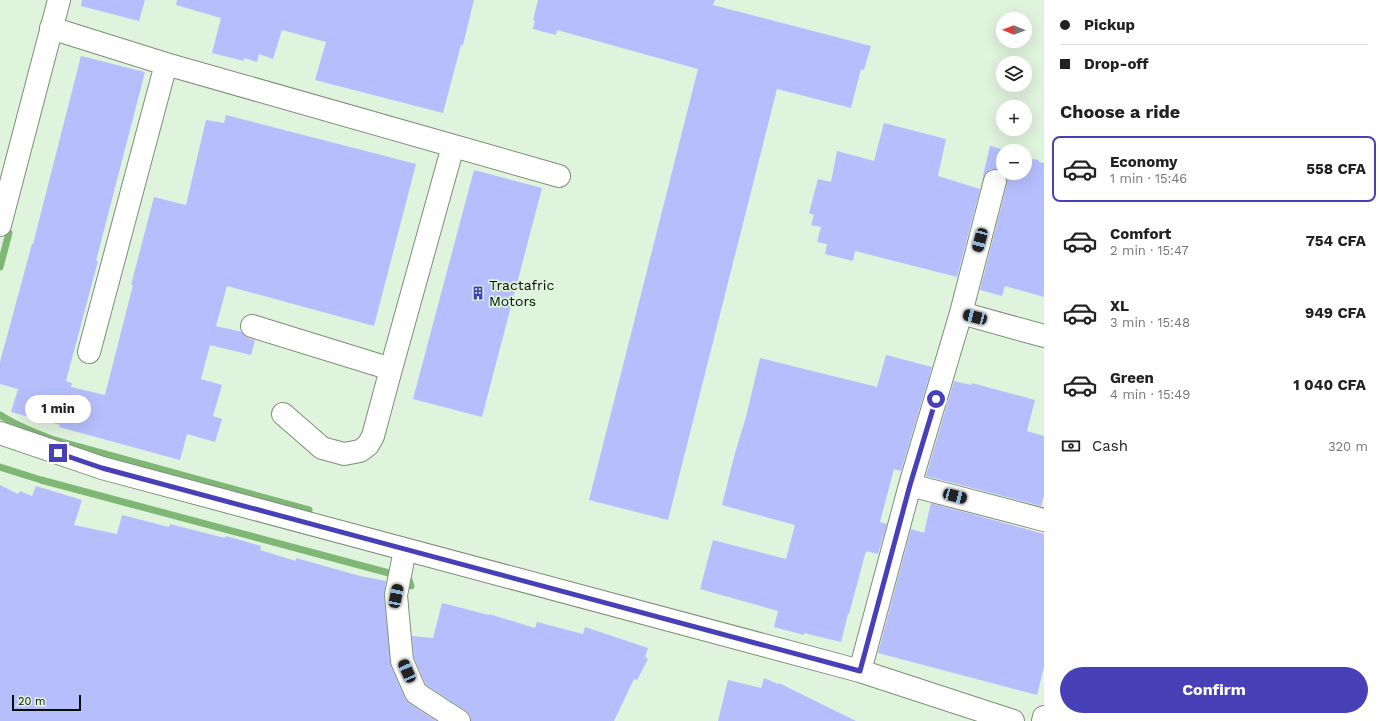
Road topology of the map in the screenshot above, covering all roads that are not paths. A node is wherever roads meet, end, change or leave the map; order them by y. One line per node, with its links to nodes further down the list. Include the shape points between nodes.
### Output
1 (59, 0): 2 (street)
2 (51, 28): 3 (street); 7 (street)
3 (166, 64): 4 (street); 11 (street)
4 (453, 146): 5 (street); 12 (street)
5 (559, 176)
6 (995, 181): 8 (street)
7 (0, 225)
8 (961, 314): 10 (street); 15 (street)
9 (252, 326): 12 (street)
10 (1044, 336)
11 (89, 352)
12 (391, 369): 13 (street, via 373,436 368,445 360,451 344,454 322,448)
13 (283, 414)
14 (0, 433): 17 (street, via 102,468)
15 (910, 485): 16 (street); 18 (street)
16 (1044, 520)
17 (405, 550): 18 (street); 20 (street, via 396,596 402,661 416,692)
18 (860, 671): 21 (street)
19 (1044, 716): 22 (street)
20 (459, 721)
21 (1013, 721)
22 (1043, 721)

